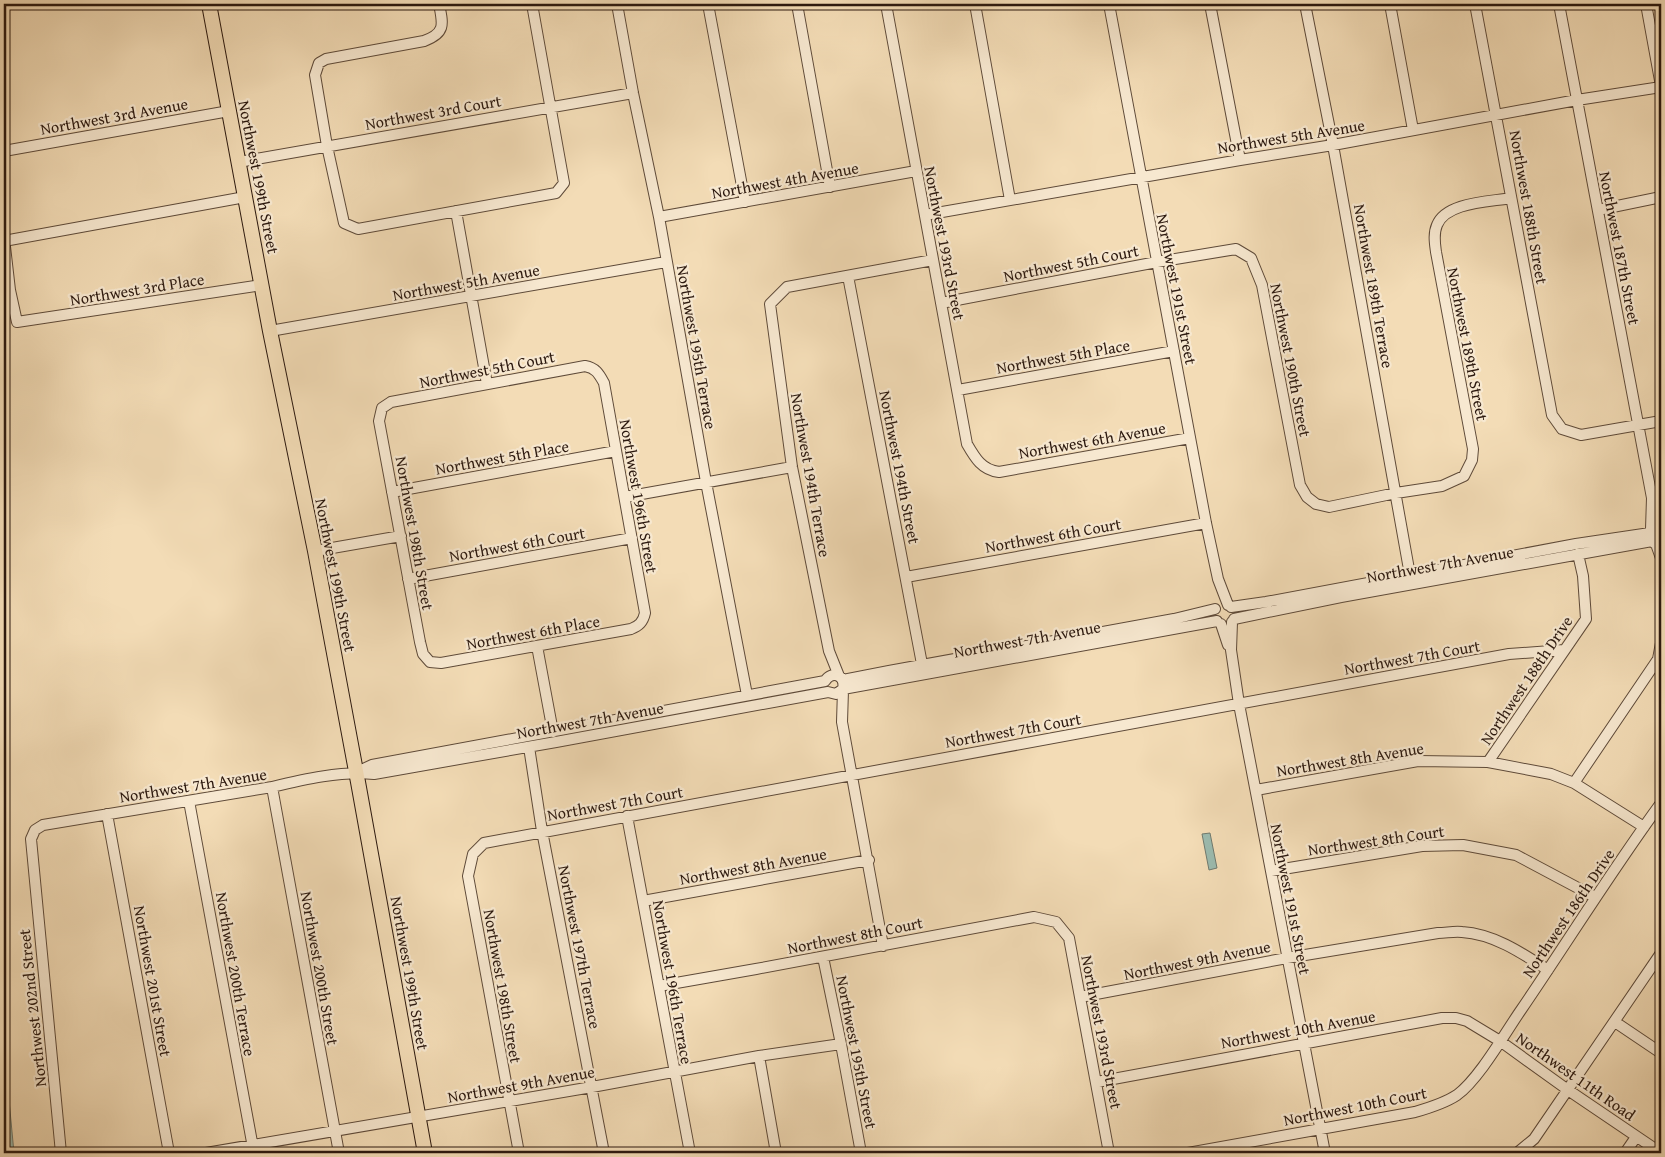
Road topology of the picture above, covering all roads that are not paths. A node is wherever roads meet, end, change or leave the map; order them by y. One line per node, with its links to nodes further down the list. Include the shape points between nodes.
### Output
1 (209, 4): 20 (main road, Northwest 199th Street)
2 (439, 4): 24 (street, via 441,30 434,37 319,63 315,75)
3 (532, 4): 19 (street)
4 (617, 4): 17 (street, Northwest 195th Terrace)
5 (708, 4): 35 (street)
6 (797, 4): 30 (street)
7 (886, 4): 28 (street, Northwest 193rd Street)
8 (975, 4): 34 (street)
9 (1109, 4): 29 (street, Northwest 191st Street)
10 (1210, 4): 26 (street)
11 (1305, 4): 23 (street, Northwest 189th Terrace)
12 (1390, 4): 22 (street)
13 (1475, 4): 21 (street, Northwest 188th Street)
14 (1558, 4): 18 (street, Northwest 187th Street)
15 (1646, 4): 16 (street)
16 (1661, 87): 18 (street, Northwest 5th Avenue)
17 (633, 93): 19 (street, Northwest 3rd Court); 39 (street, Northwest 195th Terrace)
18 (1577, 100): 21 (street, Northwest 5th Avenue); 36 (street, Northwest 187th Street)
19 (551, 107): 24 (street, Northwest 3rd Court); 37 (street, via 564,183 556,193)
20 (229, 111): 25 (street, Northwest 3rd Avenue); 27 (main road, Northwest 199th Street)
21 (1497, 116): 22 (street, Northwest 5th Avenue); 33 (street, Northwest 188th Street)
22 (1413, 130): 23 (street, Northwest 5th Avenue)
23 (1333, 145): 26 (street, Northwest 5th Avenue); 63 (street, Northwest 189th Terrace)
24 (327, 146): 27 (street, Northwest 3rd Court); 37 (street, via 344,223 358,228)
25 (4, 151)
26 (1240, 160): 29 (street, Northwest 5th Avenue)
27 (239, 162): 31 (main road, Northwest 199th Street)
28 (916, 172): 30 (street, Northwest 4th Avenue); 38 (street, Northwest 193rd Street)
29 (1141, 177): 34 (street, Northwest 5th Avenue); 44 (street, Northwest 191st Street)
30 (830, 187): 35 (street, Northwest 4th Avenue)
31 (245, 197): 40 (street); 46 (main road, Northwest 199th Street)
32 (1661, 197): 36 (street)
33 (1511, 198): 56 (street, Northwest 188th Street, via 1552,415 1562,429 1581,435); 63 (street, Northwest 189th Street, via 1455,208 1441,218 1435,233 1473,449 1472,460 1464,476 1442,486)
34 (1010, 200): 38 (street, Northwest 5th Avenue)
35 (745, 202): 39 (street, Northwest 4th Avenue)
36 (1598, 210): 56 (street, Northwest 187th Street)
37 (456, 211): 47 (street)
38 (925, 215): 42 (street, Northwest 193rd Street)
39 (659, 218): 43 (street, Northwest 195th Terrace)
40 (4, 239): 46 (street, Northwest 3rd Place, via 16,322)
41 (1236, 249): 44 (street, Northwest 5th Court); 63 (street, Northwest 190th Street, via 1251,258 1262,285 1300,485 1306,497 1316,504 1329,506)
42 (933, 260): 45 (street); 48 (street, Northwest 193rd Street)
43 (666, 262): 47 (street, Northwest 5th Avenue); 61 (street, Northwest 195th Terrace)
44 (1157, 262): 48 (street, Northwest 5th Court); 50 (street, Northwest 191st Street)
45 (848, 276): 59 (street, Northwest 194th Terrace, via 787,287 770,304); 73 (street, Northwest 194th Street)
46 (262, 285): 49 (main road, Northwest 199th Street)
47 (471, 296): 49 (street, Northwest 5th Avenue); 52 (street)
48 (941, 303): 53 (street, Northwest 193rd Street)
49 (270, 331): 69 (main road, Northwest 199th Street)
50 (1174, 351): 53 (street, Northwest 5th Place); 57 (street, Northwest 191st Street)
51 (598, 372): 52 (street, Northwest 5th Court, via 585,366); 58 (street, Northwest 196th Street, via 604,383)
52 (487, 384): 54 (street, Northwest 5th Court, via 391,402)
53 (958, 390): 60 (street, Northwest 193rd Street, via 967,444 976,461 990,471)
54 (382, 408): 62 (street, Northwest 198th Street, via 379,421)
55 (1661, 422): 56 (street)
56 (1638, 426): 66 (street, Northwest 187th Street)
57 (1190, 438): 60 (street, Northwest 6th Avenue); 65 (street, Northwest 191st Street)
58 (616, 451): 62 (street, Northwest 5th Place); 64 (street, Northwest 196th Street)
59 (792, 467): 61 (street); 83 (street, Northwest 194th Terrace)
60 (999, 472)
61 (706, 482): 64 (street); 84 (street, Northwest 195th Terrace)
62 (392, 492): 67 (street, Northwest 198th Street)
63 (1396, 493): 72 (street, Northwest 189th Terrace)
64 (625, 497): 68 (street, Northwest 196th Street)
65 (1206, 523): 73 (street, Northwest 6th Court); 75 (street, Northwest 191st Street)
66 (1656, 534): 70 (street, Northwest 7th Avenue); 71 (street); 72 (street, Northwest 7th Avenue, via 1576,544)
67 (401, 536): 69 (street); 74 (street, Northwest 198th Street)
68 (632, 538): 74 (street, Northwest 6th Court); 77 (street, Northwest 196th Street, via 645,613)
69 (315, 551): 89 (main road, Northwest 199th Street)
70 (1578, 554): 76 (street, Northwest 7th Avenue, via 1341,597); 80 (street, Northwest 188th Drive, via 1586,619)
71 (1661, 558)
72 (1410, 575): 75 (street, Northwest 7th Avenue)
73 (906, 577): 82 (street, Northwest 194th Street)
74 (408, 579): 81 (street, Northwest 198th Street, via 421,648)
75 (1223, 607): 76 (street, via 1234,612); 76 (street, via 1214,614); 82 (street, Northwest 7th Avenue)
76 (1226, 622): 83 (street, Northwest 7th Avenue); 85 (street, Northwest 191st Street)
77 (640, 624): 79 (street, Northwest 6th Place, via 630,629)
78 (1661, 643): 91 (street, via 1658,659)
79 (537, 646): 81 (street, Northwest 6th Place, via 441,663); 86 (street)
80 (1564, 650): 85 (street, Northwest 7th Court, via 1509,654); 88 (street, Northwest 188th Drive)
81 (430, 662)
82 (922, 664): 83 (street, Northwest 7th Avenue)
83 (835, 685): 84 (street, Northwest 7th Avenue); 87 (street, Northwest 7th Avenue); 90 (street, Northwest 194th Terrace)
84 (747, 695): 86 (street, Northwest 7th Avenue)
85 (1239, 704): 90 (street, Northwest 7th Court); 93 (street, Northwest 191st Street)
86 (553, 732): 89 (street, Northwest 7th Avenue, via 372,765)
87 (529, 747): 89 (street, Northwest 7th Avenue, via 374,774); 100 (street, Northwest 197th Terrace)
88 (1488, 762): 91 (street, Northwest 8th Avenue, via 1551,774); 93 (street, Northwest 8th Avenue, via 1418,760)
89 (356, 772): 92 (street, Northwest 7th Avenue); 125 (main road, Northwest 199th Street)
90 (852, 775): 97 (street, Northwest 7th Court); 102 (street, Northwest 194th Terrace)
91 (1574, 783): 98 (street, Northwest 8th Avenue)
92 (272, 787): 94 (street, Northwest 7th Avenue); 127 (street, Northwest 200th Street)
93 (1256, 790): 103 (street, Northwest 191st Street)
94 (189, 801): 96 (street, Northwest 7th Avenue); 129 (street, Northwest 200th Terrace)
95 (1661, 803): 98 (street, Northwest 186th Drive)
96 (107, 814): 99 (street, Northwest 7th Avenue, via 43,825); 131 (street, Northwest 201st Street)
97 (627, 816): 100 (street, Northwest 7th Court); 105 (street, Northwest 196th Terrace)
98 (1644, 827): 104 (street, Northwest 186th Drive)
99 (35, 830): 130 (street, Northwest 202nd Street, via 31,839)
100 (542, 831): 101 (street, Northwest 7th Court, via 484,843); 122 (street, Northwest 197th Terrace)
101 (473, 854): 124 (street, Northwest 198th Street, via 468,876)
102 (869, 860): 105 (street, Northwest 8th Avenue); 107 (street, Northwest 194th Terrace)
103 (1271, 871): 104 (street, Northwest 8th Court, via 1422,846 1463,845 1516,856); 110 (street, Northwest 191st Street)
104 (1595, 897): 111 (street, Northwest 186th Drive)
105 (643, 901): 112 (street, Northwest 196th Terrace)
106 (1056, 922): 107 (street, Northwest 8th Court, via 1034,917); 113 (street, Northwest 193rd Street, via 1069,938)
107 (884, 945): 109 (street, Northwest 8th Court)
108 (1661, 953): 114 (street)
109 (823, 957): 112 (street, Northwest 8th Court); 117 (street, Northwest 195th Street)
110 (1287, 958): 111 (street, Northwest 9th Avenue, via 1438,933 1462,932 1485,936 1520,952); 113 (street, Northwest 9th Avenue); 116 (street, Northwest 191st Street)
111 (1548, 970): 115 (street, Northwest 186th Drive)
112 (659, 986): 120 (street, Northwest 196th Terrace)
113 (1080, 997): 121 (street, Northwest 193rd Street)
114 (1615, 1022): 118 (street); 123 (street)
115 (1500, 1041): 116 (street, Northwest 10th Avenue, via 1468,1021 1442,1018); 123 (street, Northwest 11th Road); 126 (street, Northwest 10th Court, via 1473,1078 1457,1094 1440,1104 1415,1112)
116 (1303, 1043): 121 (street, Northwest 10th Avenue); 126 (street, Northwest 191st Street)
117 (841, 1044): 119 (street, Northwest 9th Avenue); 139 (street, Northwest 195th Street)
118 (1661, 1053)
119 (759, 1056): 120 (street, Northwest 9th Avenue); 138 (street)
120 (674, 1072): 122 (street, Northwest 9th Avenue); 137 (street, Northwest 196th Terrace)
121 (1096, 1082): 140 (street, Northwest 193rd Street)
122 (592, 1087): 124 (street, Northwest 9th Avenue); 136 (street, Northwest 197th Terrace)
123 (1568, 1090): 128 (street, Northwest 11th Road); 143 (street, via 1534,1139)
124 (510, 1102): 125 (street, Northwest 9th Avenue); 135 (street, Northwest 198th Street)
125 (418, 1118): 127 (street, Northwest 9th Avenue); 134 (main road, Northwest 199th Street)
126 (1320, 1129): 141 (street, Northwest 10th Court); 142 (street, Northwest 191st Street)
127 (335, 1130): 129 (street, Northwest 9th Avenue); 133 (street, Northwest 200th Street)
128 (1636, 1137): 144 (street); 145 (street, Northwest 11th Road)
129 (253, 1150): 132 (street, Northwest 9th Avenue)
130 (61, 1153)
131 (169, 1153)
132 (206, 1153)
133 (339, 1153)
134 (425, 1153)
135 (519, 1153)
136 (604, 1153)
137 (690, 1153)
138 (776, 1153)
139 (861, 1153)
140 (1109, 1153)
141 (1188, 1153)
142 (1325, 1153)
143 (1517, 1153)
144 (1625, 1153)
145 (1661, 1153)

